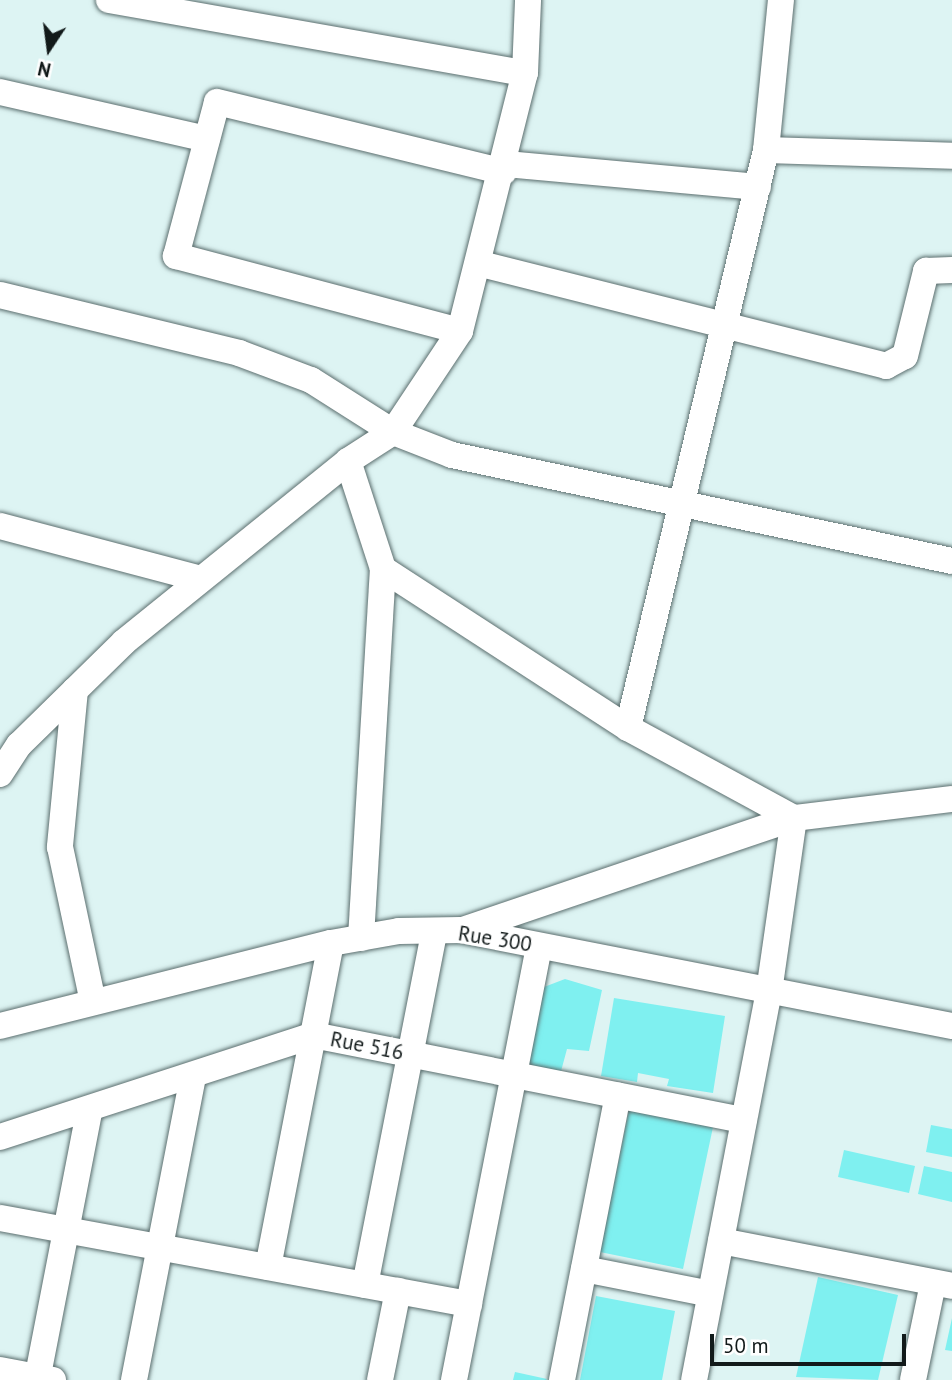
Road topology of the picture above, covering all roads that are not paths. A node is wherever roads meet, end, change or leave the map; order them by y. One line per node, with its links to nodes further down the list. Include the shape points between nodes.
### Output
1 (110, 0): 4 (street)
2 (528, 0): 4 (street)
3 (780, 0): 7 (street)
4 (525, 73): 9 (street)
5 (0, 92): 6 (street)
6 (207, 139): 9 (street, via 217,102); 15 (street, via 176,256)
7 (766, 150): 8 (street); 10 (street)
8 (952, 156)
9 (505, 168): 10 (street); 11 (street)
10 (758, 187): 14 (street)
11 (481, 264): 14 (street); 15 (street)
12 (952, 270): 14 (street, via 926,271 918,281 905,356 898,365)
13 (0, 295): 16 (street, via 239,352 343,396)
14 (725, 326): 18 (street)
15 (460, 331): 16 (street)
16 (393, 432): 17 (street); 18 (street, via 452,456)
17 (348, 461): 21 (street); 22 (street)
18 (682, 504): 20 (street); 24 (street)
19 (0, 526): 22 (street)
20 (952, 561)
21 (383, 569): 24 (street); 30 (street)
22 (197, 579): 23 (street)
23 (75, 690): 25 (street, via 19,745); 34 (street, via 60,847)
24 (628, 728): 27 (street)
25 (0, 774)
26 (952, 799): 27 (street)
27 (794, 818): 28 (street); 33 (street)
28 (461, 930): 29 (street, Rue 300); 32 (street, Rue 300)
29 (434, 933): 30 (street, Rue 300); 38 (street)
30 (362, 938): 31 (street, Rue 300)
31 (331, 943): 34 (street, Rue 300); 37 (street)
32 (539, 946): 33 (street, Rue 300); 39 (street)
33 (769, 991): 36 (street, Rue 300); 43 (street)
34 (93, 1002): 35 (street, Rue 300)
35 (0, 1026)
36 (952, 1026)
37 (313, 1035): 38 (street, Rue 516); 40 (street, Rue 516); 49 (street)
38 (410, 1055): 39 (street, Rue 516); 51 (street)
39 (514, 1074): 41 (street, Rue 516); 55 (street)
40 (193, 1077): 42 (street, Rue 516); 48 (street)
41 (618, 1095): 43 (street, Rue 516); 50 (street)
42 (89, 1112): 44 (street, Rue 516); 46 (street)
43 (744, 1120): 47 (street)
44 (0, 1137)
45 (0, 1218): 46 (street)
46 (66, 1230): 48 (street); 57 (street)
47 (721, 1241): 52 (street); 54 (street)
48 (159, 1247): 49 (street); 58 (street)
49 (268, 1267): 51 (street)
50 (584, 1269): 54 (street); 61 (street)
51 (365, 1285): 53 (street)
52 (943, 1285): 63 (street)
53 (398, 1291): 55 (street); 59 (street)
54 (710, 1294): 62 (street)
55 (469, 1304): 60 (street)
56 (0, 1370): 57 (street)
57 (43, 1379)
58 (134, 1380)
59 (380, 1380)
60 (454, 1380)
61 (562, 1380)
62 (694, 1380)
63 (913, 1380)

